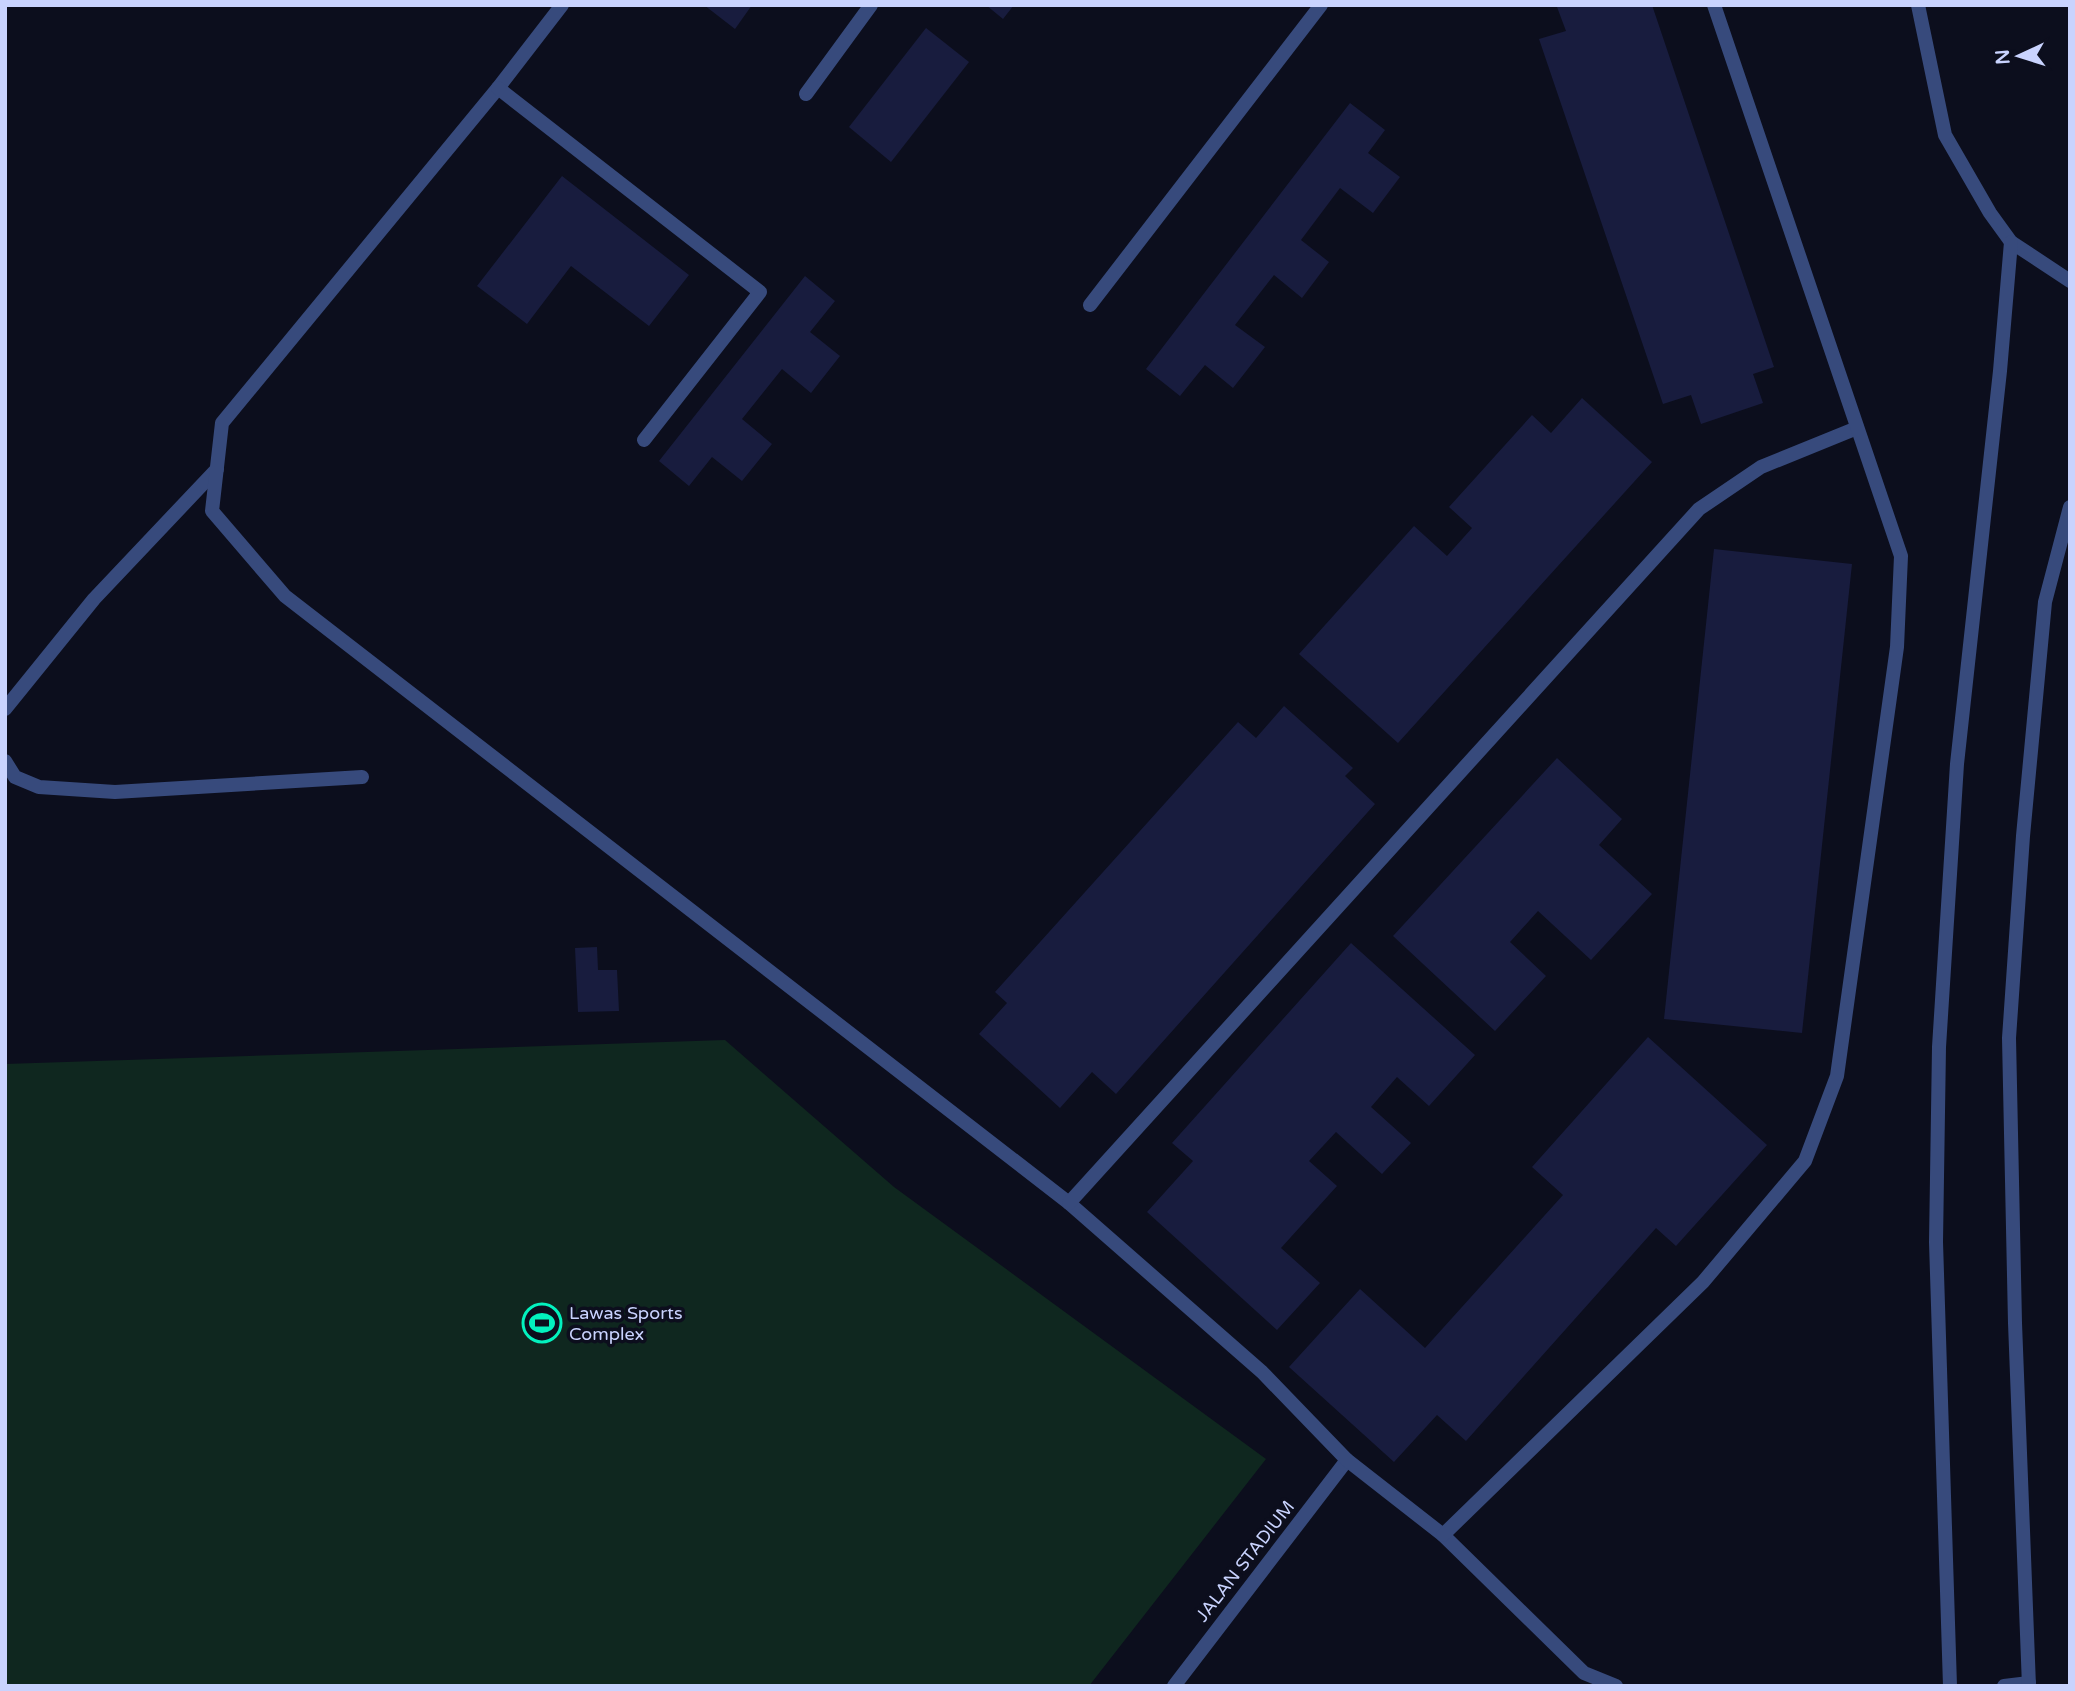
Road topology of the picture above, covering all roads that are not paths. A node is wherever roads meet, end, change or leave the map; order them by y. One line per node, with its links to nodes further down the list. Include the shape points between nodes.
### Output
1 (562, 5): 6 (street)
2 (870, 5): 7 (street)
3 (1321, 5): 10 (street)
4 (1714, 5): 11 (street)
5 (1918, 5): 8 (street, via 1945,135)
6 (498, 88): 12 (street, via 760,292); 13 (street, via 222,423)
7 (806, 94)
8 (2011, 242): 9 (street); 24 (street, via 1957,764 1939,1047 1936,1242)
9 (2070, 281)
10 (1090, 305)
11 (1857, 428): 18 (street, via 1761,467 1699,509); 20 (street, via 1901,556 1897,646 1837,1076 1805,1161 1703,1282)
12 (644, 440)
13 (216, 469): 15 (street, via 94,599); 18 (street, via 212,511 285,596)
14 (2070, 508): 21 (street, via 2045,602 2008,1038)
15 (5, 709)
16 (5, 761): 17 (street, via 15,777 39,787 115,792)
17 (362, 777)
18 (1069, 1203): 19 (street, via 1262,1373)
19 (1347, 1460): 20 (street); 22 (street, JALAN STADIUM)
20 (1443, 1535): 23 (street, via 1584,1673)
21 (2029, 1684): 25 (street)
22 (1174, 1686)
23 (1616, 1686)
24 (1950, 1686)
25 (2004, 1686)

